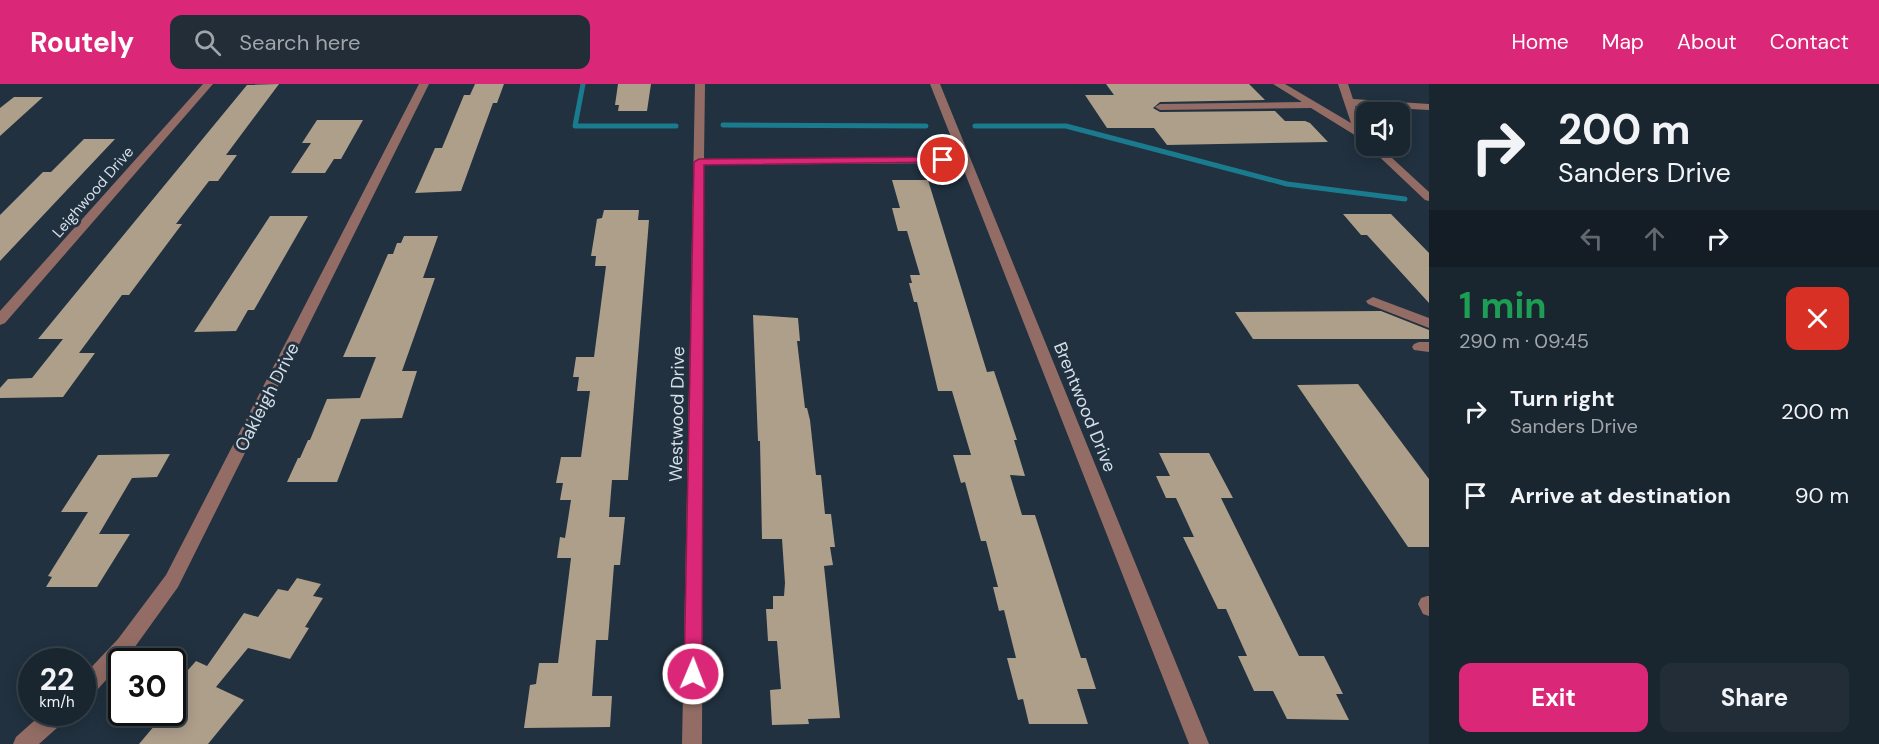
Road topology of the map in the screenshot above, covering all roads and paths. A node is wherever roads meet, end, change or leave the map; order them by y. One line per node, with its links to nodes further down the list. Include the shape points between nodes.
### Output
1 (208, 84): 18 (street, Leighwood Drive)
2 (424, 84): 20 (street, Oakleigh Drive, via 172,581)
3 (700, 84): 15 (street, Westwood Drive)
4 (935, 84): 14 (street, Brentwood Drive)
5 (1278, 84): 8 (street)
6 (1343, 84): 7 (street)
7 (1350, 102): 10 (street); 11 (street)
8 (1314, 105): 9 (street); 12 (street)
9 (1160, 107)
10 (1429, 107)
11 (1356, 118)
12 (1356, 132)
13 (1384, 156): 16 (street)
14 (965, 160): 15 (street); 24 (street, Brentwood Drive)
15 (699, 162): 23 (street, Westwood Drive)
16 (1429, 198)
17 (1373, 301): 19 (street)
18 (0, 320)
19 (1429, 323)
20 (96, 677)
21 (44, 726): 22 (street)
22 (23, 744)
23 (692, 744)
24 (1199, 744)

